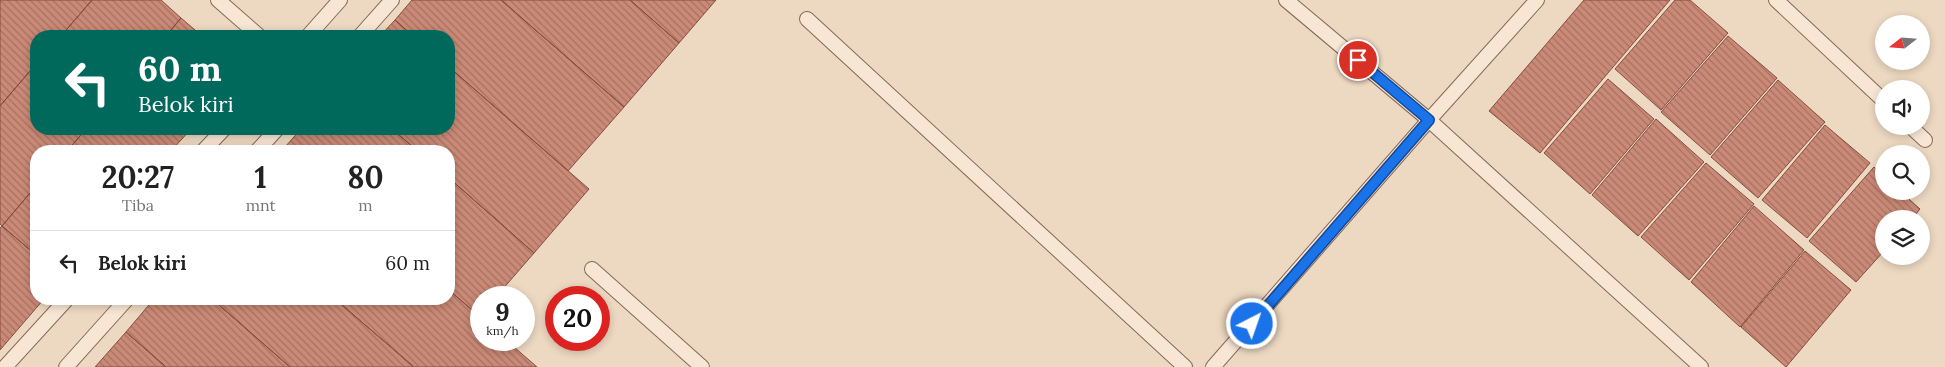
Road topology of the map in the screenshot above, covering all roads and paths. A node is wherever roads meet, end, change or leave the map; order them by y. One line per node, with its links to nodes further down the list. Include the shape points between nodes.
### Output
1 (218, 0): 8 (lane)
2 (340, 0): 9 (lane)
3 (392, 0): 10 (lane)
4 (1286, 0): 12 (lane)
5 (1537, 0): 12 (lane)
6 (1776, 0): 11 (lane)
7 (807, 19): 25 (lane)
8 (252, 30)
9 (313, 30)
10 (365, 30)
11 (1875, 93)
12 (1429, 120): 26 (lane); 27 (lane)
13 (218, 135): 17 (lane)
14 (272, 135): 18 (lane)
15 (1920, 135): 16 (lane)
16 (1925, 140)
17 (209, 145)
18 (262, 145)
19 (592, 269): 24 (lane)
20 (61, 305): 22 (lane)
21 (122, 305): 23 (lane)
22 (4, 367)
23 (66, 367)
24 (702, 367)
25 (1185, 367)
26 (1214, 367)
27 (1702, 367)

